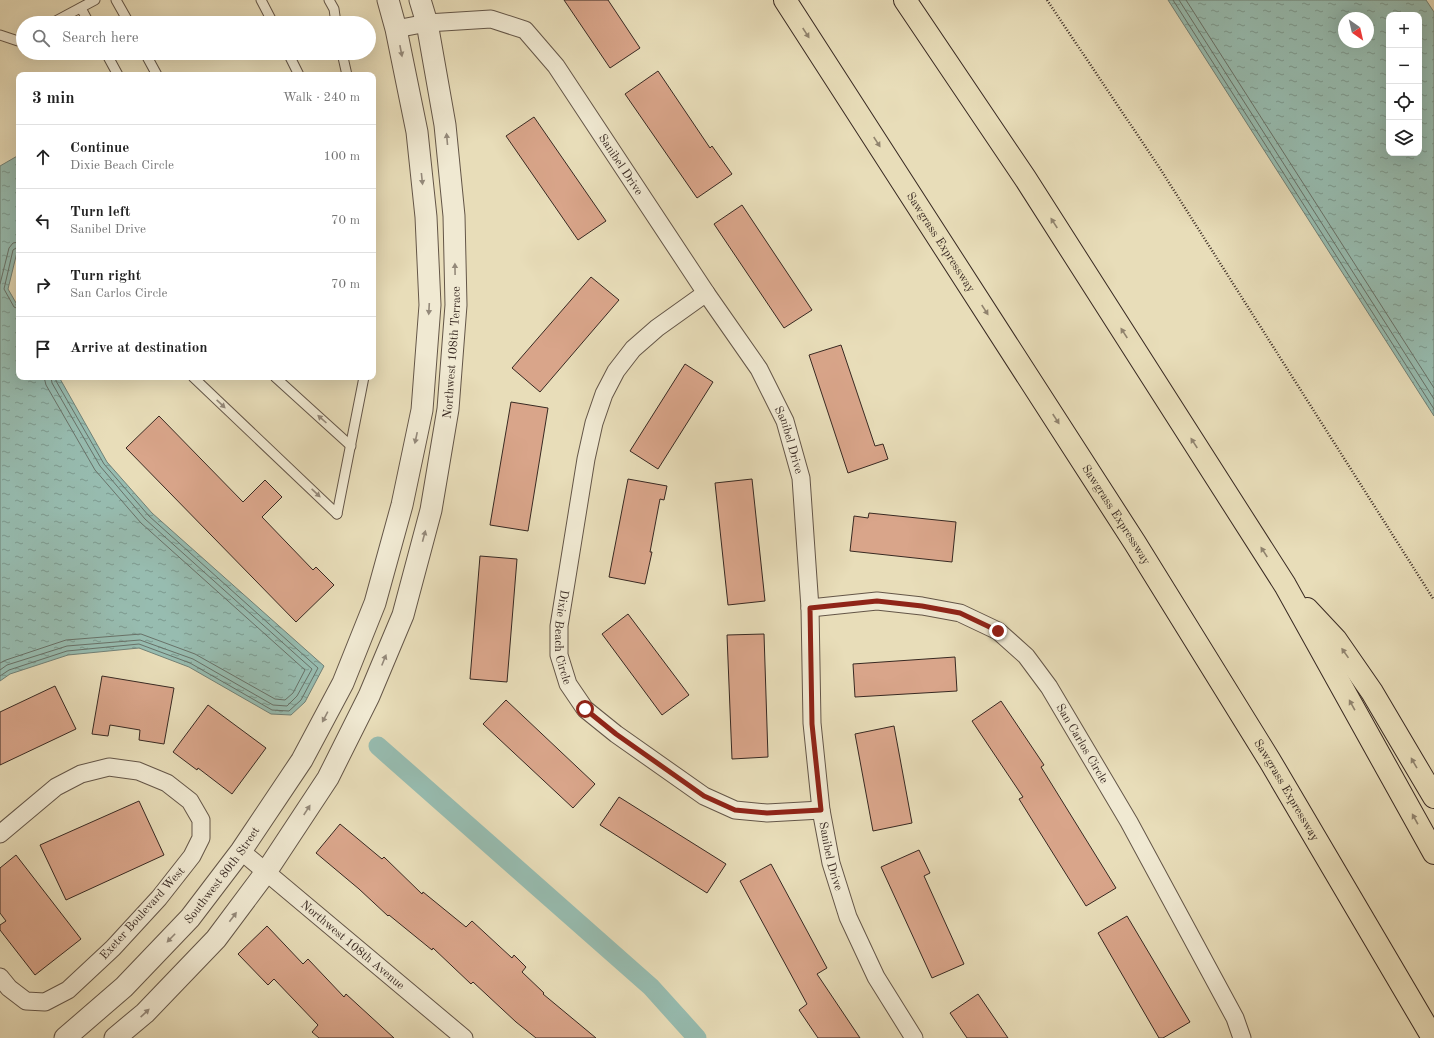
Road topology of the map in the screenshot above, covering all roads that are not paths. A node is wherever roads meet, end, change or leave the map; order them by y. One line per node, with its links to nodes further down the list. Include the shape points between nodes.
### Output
1 (95, 0): 9 (lane)
2 (116, 0): 12 (lane)
3 (261, 0): 13 (lane)
4 (329, 0): 14 (lane)
5 (388, 0): 16 (street, Northwest 108th Terrace)
6 (420, 0): 15 (street, Northwest 108th Terrace)
7 (785, 0): 42 (highway, Sawgrass Expressway, one-way to 42, via 1135,543 1270,761)
8 (905, 0): 32 (highway, one-way to 8, via 1025,178)
9 (81, 8): 10 (lane); 11 (lane)
10 (66, 16)
11 (85, 16)
12 (124, 16)
13 (269, 16)
14 (335, 16)
15 (427, 23): 16 (street, Sanibel Drive); 27 (street, Sanibel Drive, via 491,19 525,30 556,66); 40 (street, Northwest 108th Terrace, one-way to 15, via 328,778 369,696 405,607 431,510 448,409 456,305 454,216 446,125)
16 (396, 29): 34 (street, Northwest 108th Terrace, one-way to 34, via 417,132 426,217 430,305 422,410 402,505 375,603)
17 (0, 35): 18 (lane)
18 (16, 40)
19 (110, 60): 23 (lane)
20 (149, 60): 24 (lane)
21 (292, 60): 25 (lane)
22 (344, 60): 26 (lane)
23 (116, 72)
24 (155, 72)
25 (298, 72)
26 (346, 72)
27 (706, 293): 33 (street, Sanibel Drive, via 759,369 785,421 801,478); 36 (street, Dixie Beach Circle, via 657,328 633,349 616,371 604,394 594,423 584,474 559,626 559,655 568,684 585,709 704,796 735,810 767,813)
28 (196, 380): 31 (lane, one-way to 31, via 337,514)
29 (279, 380): 31 (lane, one-way to 29)
30 (363, 380): 31 (lane)
31 (351, 446)
32 (1285, 585): 35 (highway, one-way to 32, via 1372,692 1336,640); 39 (highway, one-way to 32)
33 (810, 608): 36 (street, Sanibel Drive, via 812,724); 47 (street, San Carlos Circle, via 877,601 960,613 998,631 1026,656 1049,687 1129,822 1235,1018)
34 (343, 683): 38 (street, Southwest 80th Street, one-way to 38, via 302,760)
35 (1434, 797)
36 (821, 810): 46 (street, Sanibel Drive, via 831,863 848,917 876,977)
37 (0, 834): 41 (street, Exeter Boulevard West, via 56,787 80,774 109,767 138,771 167,783 190,802 201,820 200,838 192,856 113,948 68,990 45,1002 26,1001)
38 (241, 851): 40 (street, Northwest 108th Avenue); 43 (street, Southwest 80th Street, one-way to 43, via 190,918 124,987)
39 (1434, 853)
40 (266, 872): 44 (street, one-way to 40, via 145,1013 216,939); 45 (street, Northwest 108th Avenue)
41 (0, 977)
42 (1402, 984): 48 (highway); 49 (highway, Sawgrass Expressway)
43 (65, 1038)
44 (115, 1038)
45 (464, 1038)
46 (914, 1038)
47 (1242, 1038)
48 (1418, 1038)
49 (1432, 1038)

